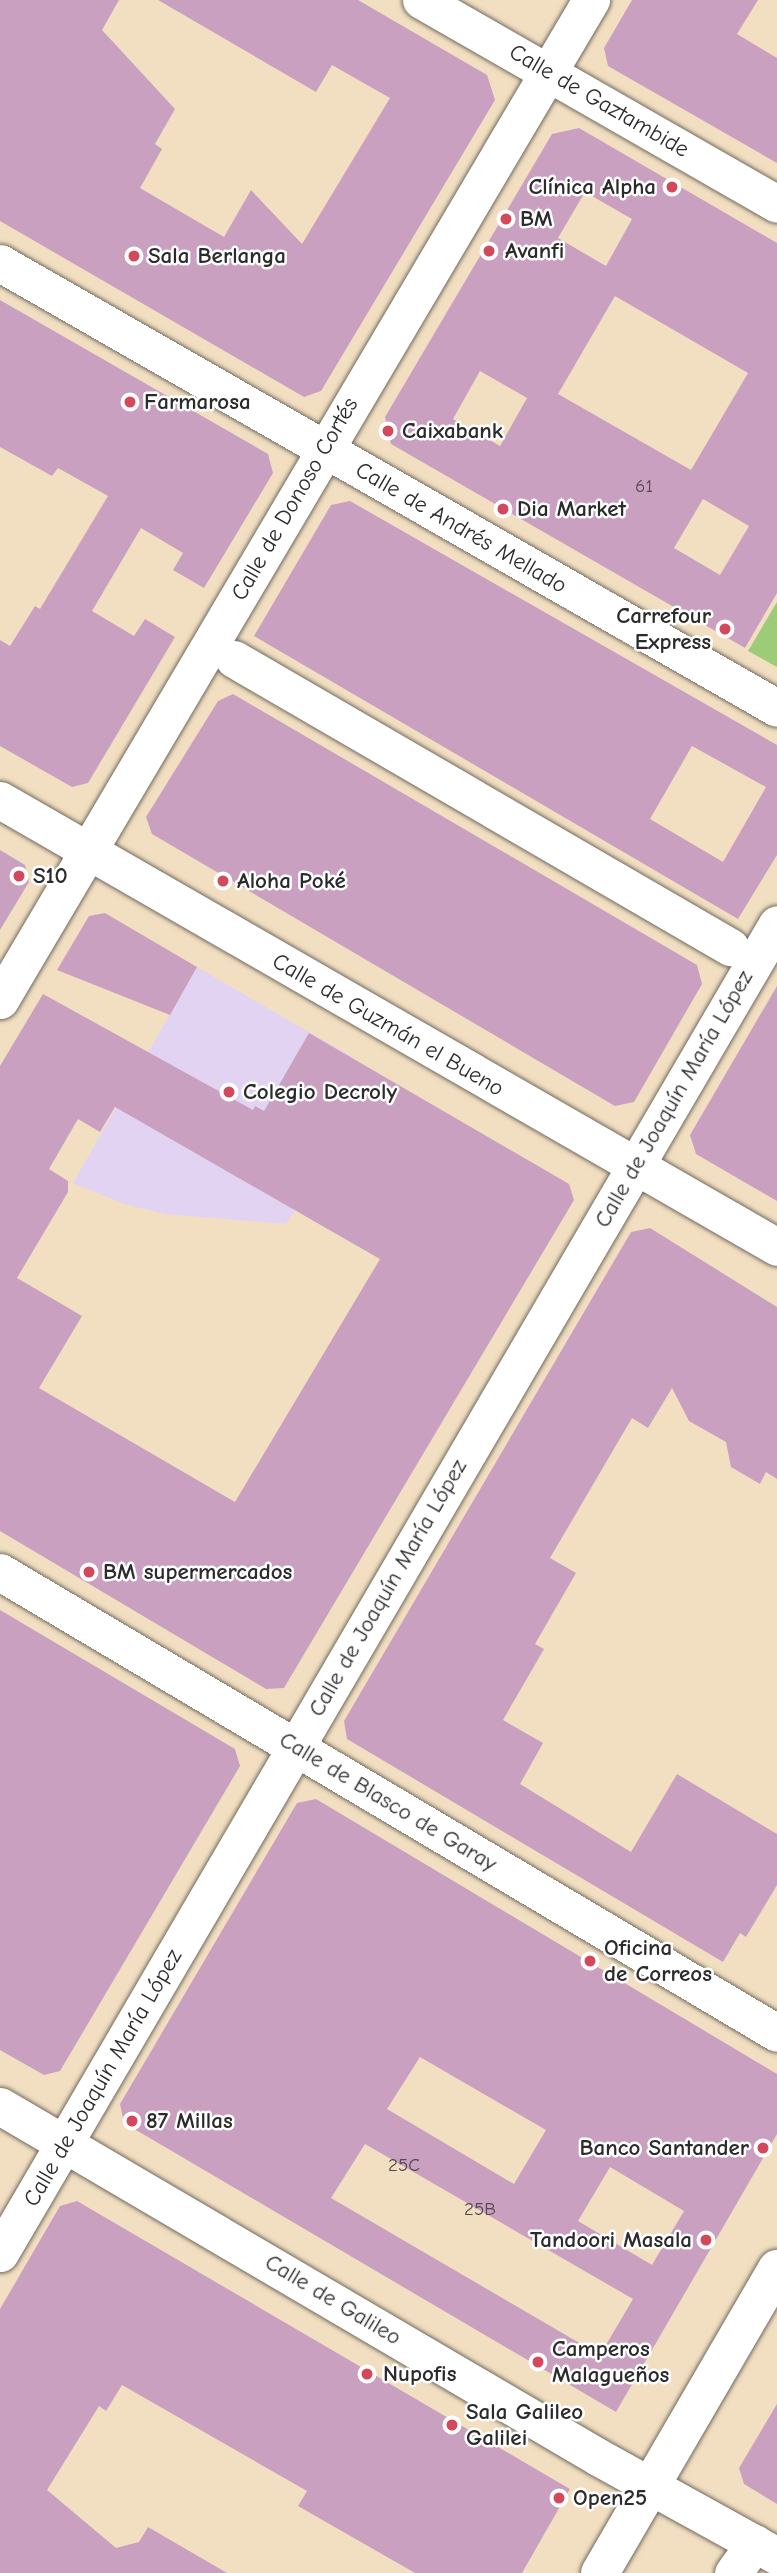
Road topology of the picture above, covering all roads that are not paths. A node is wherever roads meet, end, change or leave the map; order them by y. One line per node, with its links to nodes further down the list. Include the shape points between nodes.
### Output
1 (421, 0): 3 (street, Calle de Gaztambide)
2 (591, 0): 3 (street, Calle de Donoso Cortés)
3 (550, 73): 4 (street, Calle de Gaztambide); 6 (street, Calle de Donoso Cortés)
4 (777, 204)
5 (0, 263): 6 (street, Calle de Andrés Mellado)
6 (323, 449): 8 (street, Calle de Andrés Mellado); 10 (street, Calle de Donoso Cortés)
7 (234, 659): 12 (street)
8 (777, 708)
9 (0, 800): 10 (street, Calle de Guzmán el Bueno)
10 (88, 853): 13 (street, Calle de Donoso Cortés); 14 (street, Calle de Guzmán el Bueno)
11 (777, 924): 14 (street, Calle de Joaquín María López)
12 (730, 947)
13 (0, 1000)
14 (635, 1166): 15 (street, Calle de Guzmán el Bueno); 17 (street, Calle de Joaquín María López)
15 (777, 1247)
16 (0, 1572): 17 (street, Calle de Blasco de Garay)
17 (295, 1747): 18 (street, Calle de Blasco de Garay); 20 (street, Calle de Joaquín María López)
18 (777, 2033)
19 (0, 2106): 20 (street, Calle de Galileo)
20 (66, 2143): 21 (street, Calle de Joaquín María López); 25 (street, Calle de Galileo)
21 (0, 2253)
22 (777, 2255): 24 (street)
23 (777, 2269): 24 (main road)
24 (766, 2302): 25 (main road, via 734,2342)
25 (651, 2486): 26 (street, Calle de Galileo); 27 (main road)
26 (766, 2549): 28 (street)
27 (610, 2570)
28 (733, 2573)

